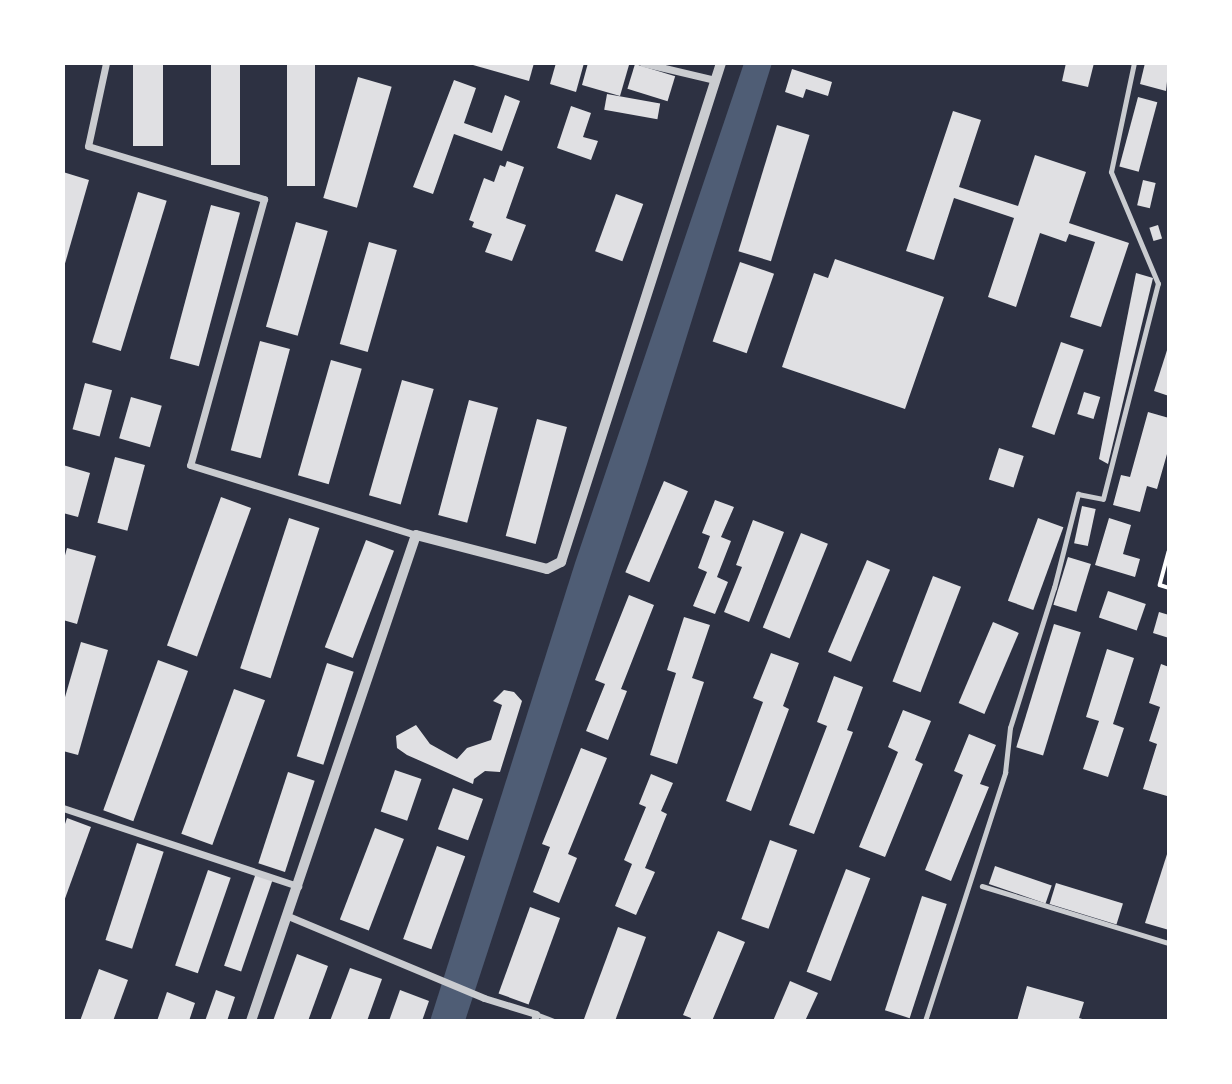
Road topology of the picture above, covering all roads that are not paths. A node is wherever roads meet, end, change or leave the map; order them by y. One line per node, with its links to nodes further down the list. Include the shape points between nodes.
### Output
1 (106, 63): 6 (street, via 88,146 264,199 190,465)
2 (643, 63): 5 (street)
3 (721, 63): 5 (street)
4 (1134, 63): 15 (lane, via 1111,173 1158,284 1102,499 1078,495 1010,729 1005,773)
5 (715, 80): 6 (street, via 561,562 547,569)
6 (416, 535): 8 (street)
7 (63, 808): 8 (street)
8 (298, 886): 10 (street)
9 (982, 886): 11 (lane)
10 (288, 916): 12 (street); 13 (street)
11 (1169, 943)
12 (535, 1018): 14 (lane)
13 (251, 1021)
14 (554, 1021)
15 (925, 1021)

